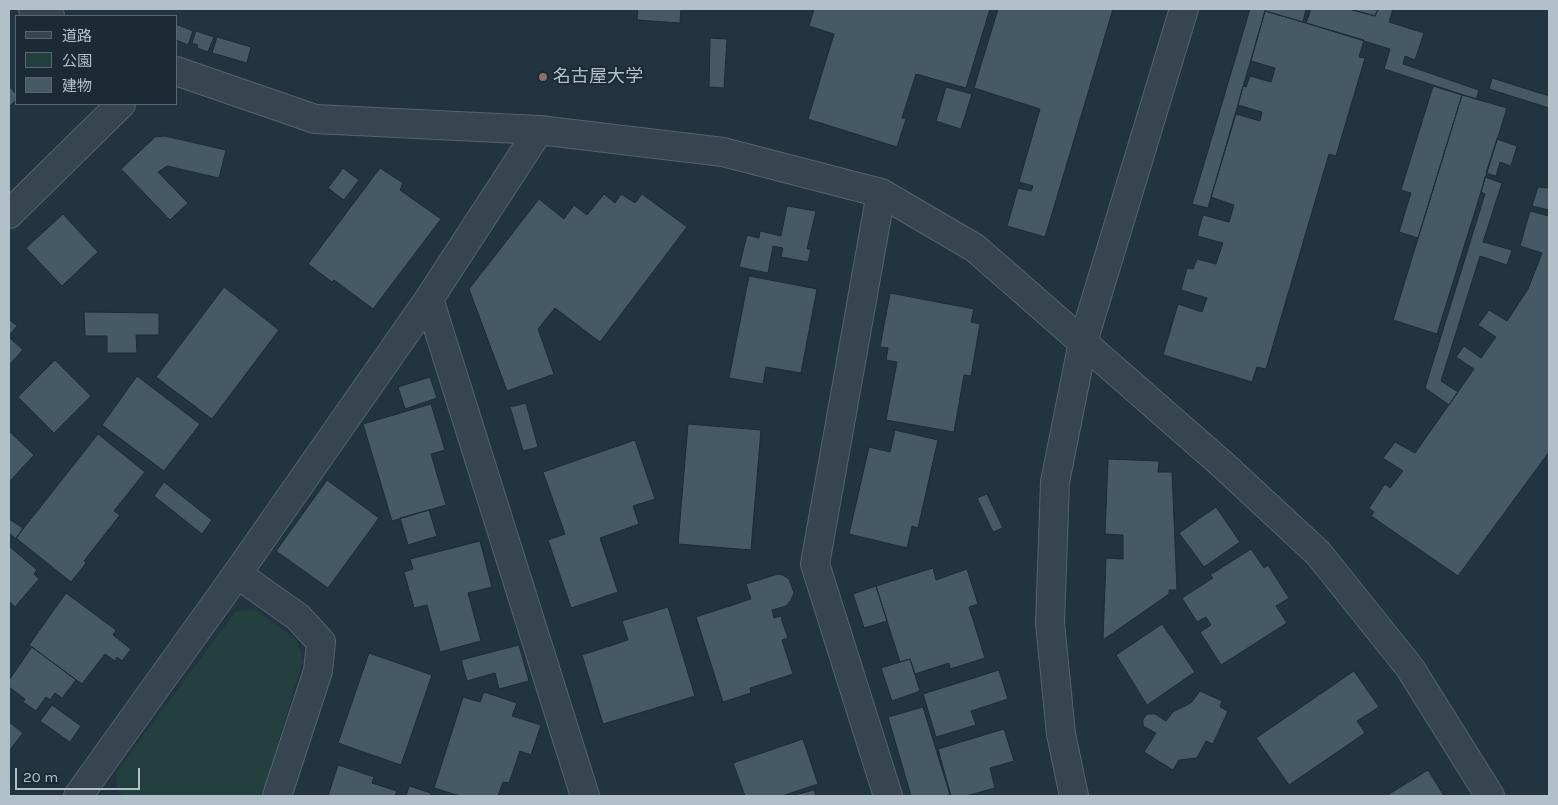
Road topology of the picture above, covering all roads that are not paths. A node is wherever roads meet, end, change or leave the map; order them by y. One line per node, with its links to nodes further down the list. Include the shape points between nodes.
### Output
1 (32, 9): 3 (street)
2 (1184, 9): 10 (street)
3 (47, 15)
4 (178, 71): 6 (street, via 315,119)
5 (120, 105): 8 (street)
6 (540, 130): 7 (street, via 723,152); 9 (street)
7 (881, 193): 10 (street, via 975,248); 15 (street, via 816,564)
8 (9, 214)
9 (429, 299): 11 (street); 14 (street)
10 (1083, 342): 16 (street, via 1055,482 1050,623 1061,734); 17 (street, via 1318,553 1410,668)
11 (237, 574): 12 (street); 13 (street, via 298,617 321,642 318,672)
12 (78, 796)
13 (277, 796)
14 (585, 796)
15 (888, 796)
16 (1074, 796)
17 (1490, 796)

